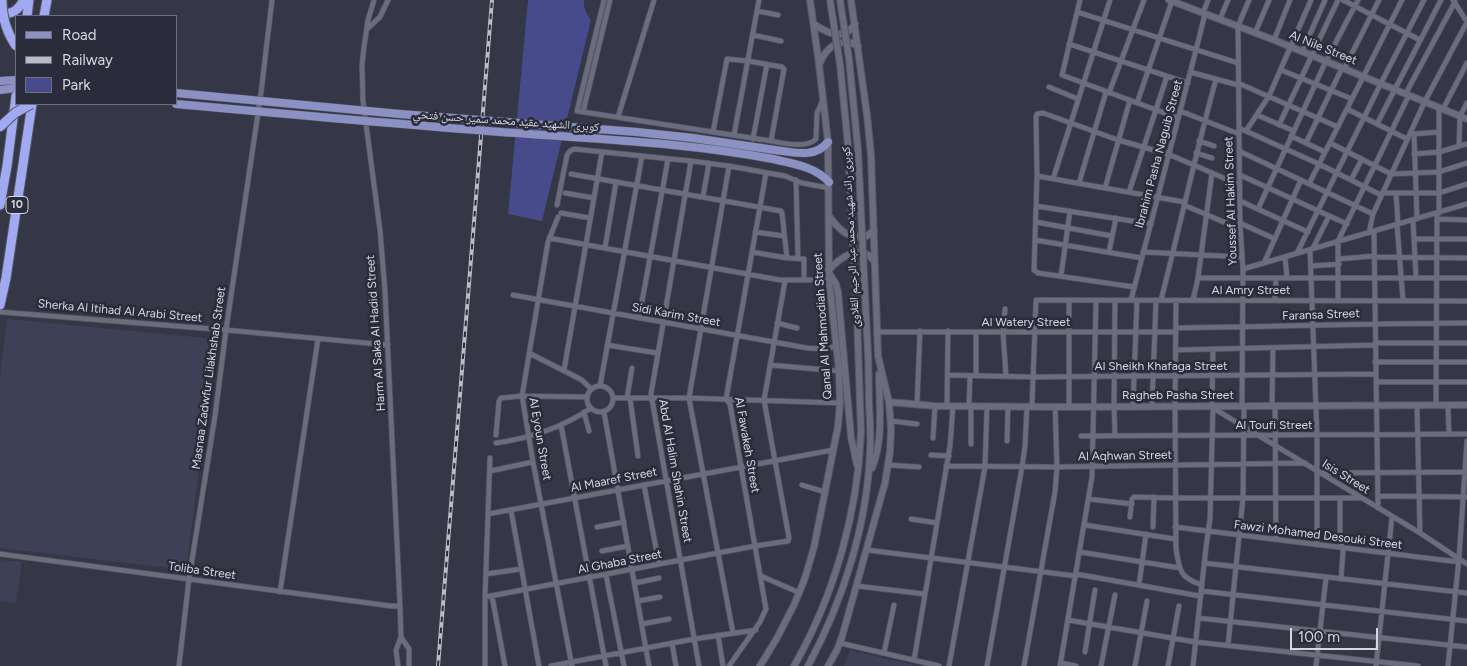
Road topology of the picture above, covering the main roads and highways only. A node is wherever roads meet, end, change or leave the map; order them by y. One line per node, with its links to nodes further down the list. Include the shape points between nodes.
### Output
1 (2, 0): 8 (highway, bridge, via 7,27)
2 (24, 0): 5 (highway, via 12,12)
3 (29, 0): 6 (highway)
4 (47, 0): 7 (highway)
5 (0, 12)
6 (27, 15)
7 (44, 15)
8 (15, 44)
9 (15, 80): 10 (main road)
10 (0, 81)
11 (15, 88): 12 (main road)
12 (0, 90)
13 (178, 93): 19 (main road, كوبرى الشهيد عقيد محمد سمير حسن فتحي, bridge, via 637,132 809,153)
14 (15, 104): 21 (highway, 10)
15 (178, 104): 22 (main road, كوبرى الشهيد عقيد محمد سمير حسن فتحي, bridge, via 720,150 813,170 822,175)
16 (30, 105): 18 (highway, bridge)
17 (32, 105): 24 (highway, 10)
18 (0, 127)
19 (828, 142)
20 (0, 152): 21 (highway)
21 (7, 166): 23 (highway, 10)
22 (829, 185)
23 (0, 204)
24 (0, 305)

